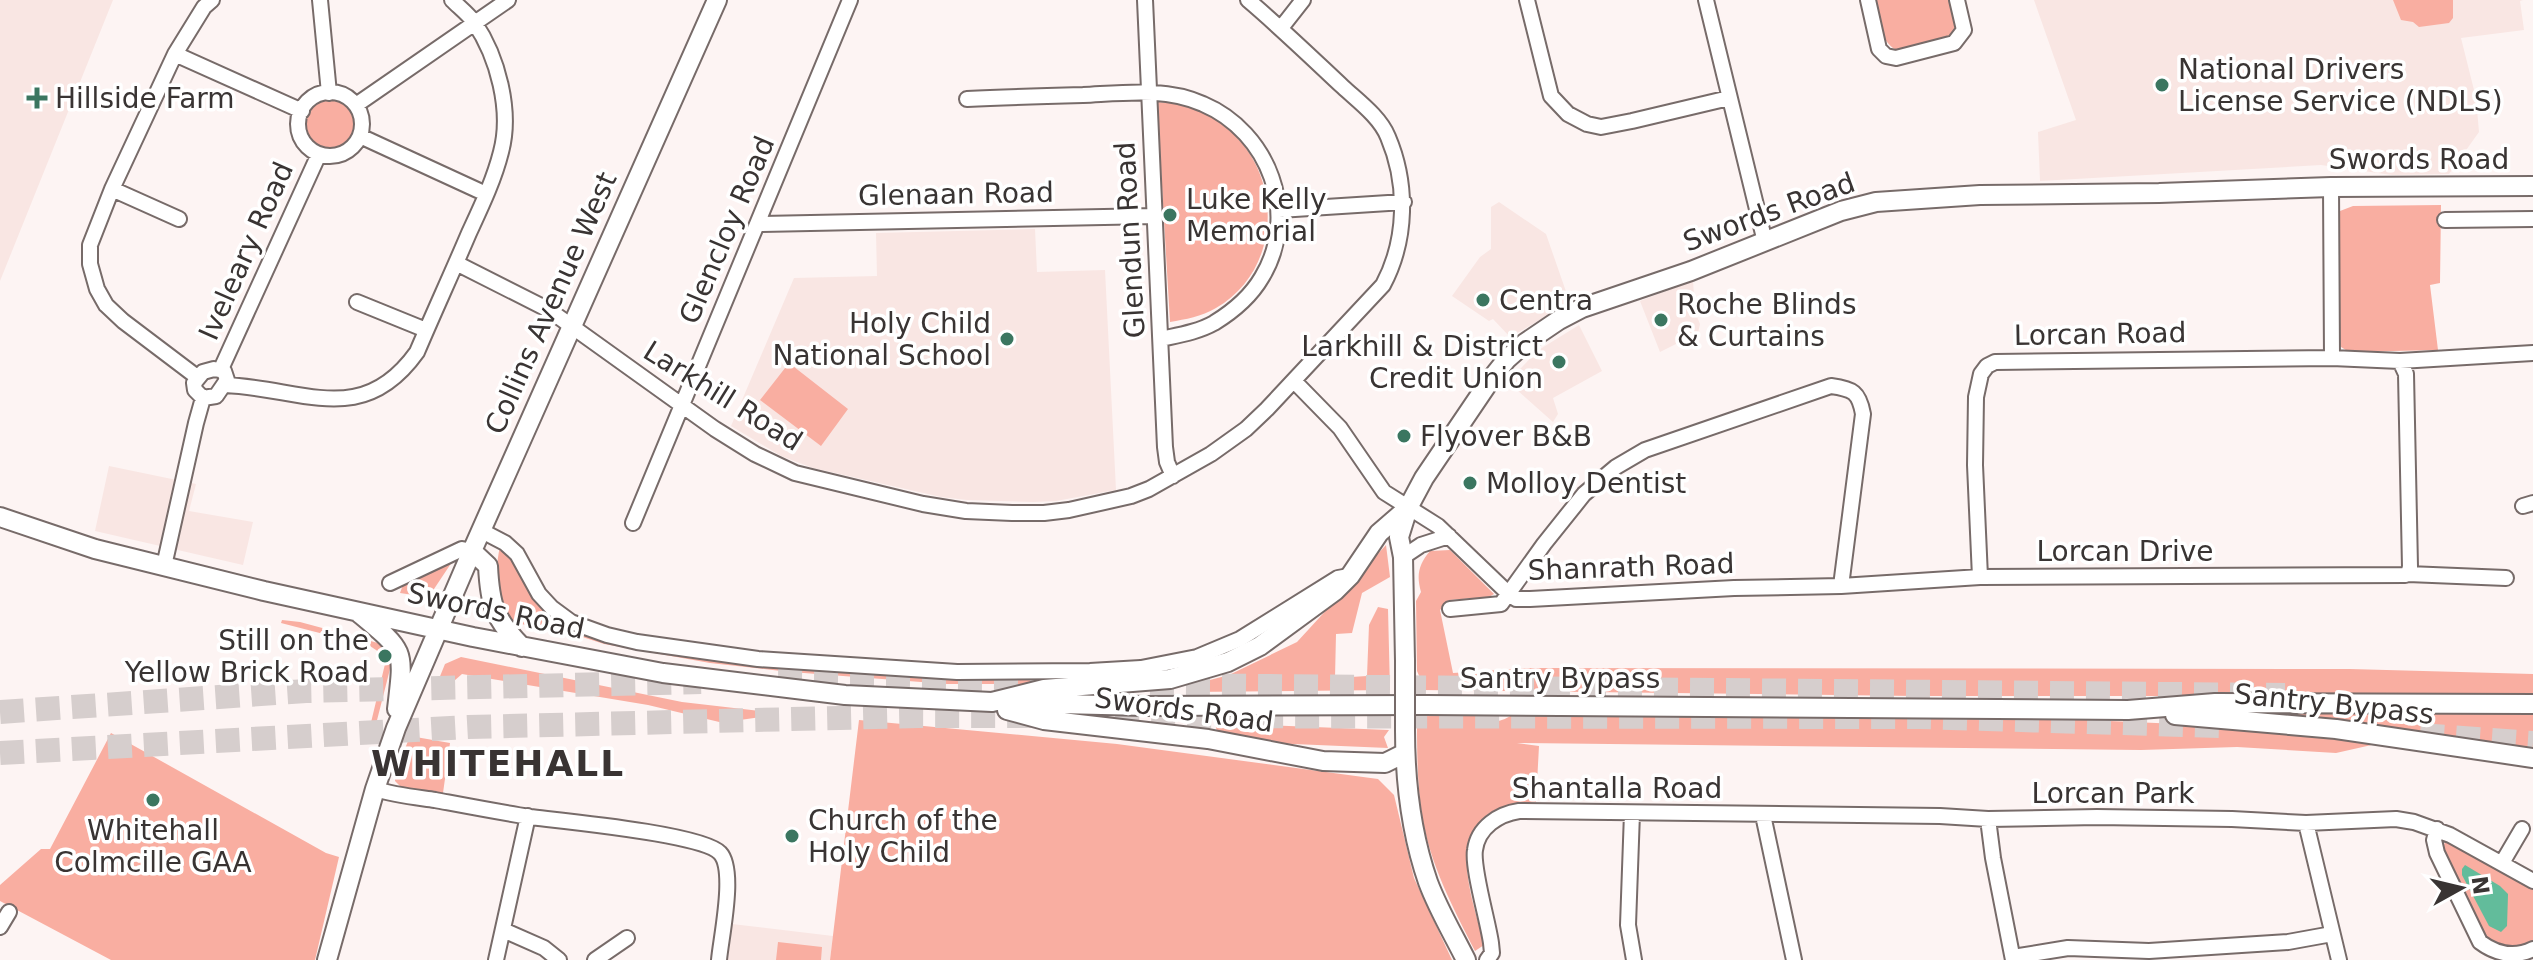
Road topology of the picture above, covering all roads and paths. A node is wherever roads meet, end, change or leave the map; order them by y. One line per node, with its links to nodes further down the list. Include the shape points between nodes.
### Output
1 (212, 0): 16 (street)
2 (320, 0): 18 (street)
3 (452, 0): 14 (street)
4 (508, 0): 14 (street)
5 (717, 0): 39 (main road, Collins Avenue West)
6 (850, 0): 35 (street, Glencloy Road)
7 (1145, 0): 17 (street, Glendun Road)
8 (1248, 0): 15 (street, Larkhill Road)
9 (1303, 0): 15 (street)
10 (1527, 0): 19 (street, via 1551,96 1587,124 1601,127)
11 (1706, 0): 19 (street)
12 (1868, 0): 13 (street, via 1879,49 1896,58 1954,43 1964,30)
13 (1957, 0)
14 (473, 22): 21 (street); 28 (street, via 490,52 503,104 502,150)
15 (1281, 28): 29 (street, Larkhill Road, via 1388,135)
16 (175, 54): 22 (street); 27 (street)
17 (1148, 92): 20 (street); 30 (street, via 1181,95 1223,113 1240,127 1264,157); 31 (street, Glendun Road)
18 (329, 93): 21 (street); 22 (street, via 313,98)
19 (1729, 98): 36 (street)
20 (967, 99)
21 (356, 105): 23 (street)
22 (302, 111): 24 (street, via 303,141)
23 (360, 136): 24 (street, via 338,155); 28 (street)
24 (319, 154): 45 (street, Iveleary Road)
25 (2533, 186): 26 (main road, Swords Road)
26 (2331, 187): 36 (main road, Swords Road, via 1876,202); 43 (street)
27 (112, 189): 32 (street); 46 (street, via 90,245 97,289 123,321)
28 (486, 194): 37 (street)
29 (1404, 202): 30 (street); 47 (street, Larkhill Road, via 1399,241 1383,285)
30 (1279, 210): 41 (street, via 1270,261 1249,294 1210,325)
31 (1154, 216): 35 (street, Glenaan Road); 41 (street, Glendun Road)
32 (179, 219)
33 (2533, 219): 34 (street)
34 (2445, 220)
35 (759, 224): 50 (street, Glencloy Road)
36 (1765, 242): 52 (main road, Swords Road, via 1582,308 1525,343 1491,379)
37 (456, 263): 39 (street, Larkhill Road); 40 (street)
38 (357, 302): 40 (street)
39 (572, 325): 50 (street, Larkhill Road); 55 (main road, Collins Avenue West)
40 (426, 330): 48 (street, via 405,368 378,389 351,399)
41 (1161, 339): 51 (street, Glendun Road, via 1165,447)
42 (2533, 353): 44 (street, Lorcan Road)
43 (2332, 358): 44 (street, Lorcan Road); 61 (street, Lorcan Road, via 2012,361 1987,366 1976,397)
44 (2400, 361): 60 (street, via 2406,374)
45 (221, 369): 46 (street); 48 (street, via 227,376)
46 (197, 377): 49 (street, via 195,390)
47 (1294, 381): 51 (street, Larkhill Road, via 1246,429); 52 (street, via 1340,428 1384,492)
48 (225, 385): 49 (street, via 216,396)
49 (203, 398): 59 (street)
50 (680, 404): 51 (street, Larkhill Road, via 755,454 795,473 966,511 1069,510 1131,496); 54 (street, Glencloy Road)
51 (1173, 476)
52 (1408, 508): 56 (street, Shanrath Road); 58 (main road, via 1399,537); 63 (main road, Swords Road)
53 (0, 517): 59 (main road, Swords Road)
54 (633, 523)
55 (482, 531): 57 (main road, Collins Avenue West); 63 (street, Swords Road, via 517,554 552,608 571,622 607,635 758,659 957,672 1168,665 1240,639)
56 (1449, 536): 58 (street); 66 (street, Shanrath Road)
57 (472, 551): 64 (street, via 462,549); 69 (main road, Collins Avenue West); 70 (main road, via 488,566 500,622)
58 (1403, 557): 75 (main road, bridge)
59 (164, 566): 68 (main road, Swords Road)
60 (2408, 574): 61 (street, Lorcan Drive); 62 (street, Lorcan Drive)
61 (1980, 577): 65 (street, Lorcan Drive)
62 (2506, 578)
63 (1341, 579): 71 (main road, Swords Road, via 1335,591 1260,646 1228,662 1170,679 1044,689)
64 (390, 583)
65 (1841, 586): 66 (street, Shanrath Road, via 1530,599); 66 (street, via 1863,414 1856,393 1831,386 1645,450 1616,467 1584,494)
66 (1510, 595): 67 (street, via 1501,604)
67 (1450, 609)
68 (356, 611): 69 (main road, Swords Road); 74 (main road, via 398,650)
69 (437, 629): 70 (main road, Swords Road); 74 (main road, Collins Avenue West)
70 (522, 647): 71 (main road, Swords Road, via 775,688)
71 (992, 702): 73 (main road, Santry Bypass); 77 (main road, Swords Road, via 1044,720 1208,739 1323,761)
72 (2533, 704): 73 (main road, Santry Bypass, via 2215,703)
73 (2128, 710): 76 (main road, Santry Bypass, via 2336,729)
74 (396, 728): 78 (main road)
75 (1405, 753): 77 (main road, Swords Road, via 1385,763); 79 (main road)
76 (2533, 758)
77 (1370, 763): 79 (main road, via 1392,777)
78 (375, 789): 83 (street); 98 (main road)
79 (1409, 804): 103 (main road, via 1429,883)
80 (1632, 813): 81 (street, Shantalla Road); 104 (street, Shantalla Road, via 1519,811 1492,822 1475,850 1491,943); 105 (street, via 1628,925)
81 (1763, 815): 82 (street, Shantalla Road); 106 (street)
82 (1892, 815): 84 (street, Lorcan Park)
83 (528, 816): 92 (street); 102 (street, via 712,846 726,863 728,879)
84 (1988, 819): 85 (street, Lorcan Park); 97 (street)
85 (2306, 823): 86 (street, Lorcan Park, via 2396,819); 93 (street)
86 (2437, 829): 88 (street, Lorcan Park); 95 (street, via 2437,853 2480,942 2513,956)
87 (2522, 829): 88 (street)
88 (2502, 863): 89 (street, Lorcan Park)
89 (2533, 881)
90 (9, 912): 91 (street)
91 (0, 927)
92 (503, 930): 99 (street); 100 (street)
93 (2332, 934): 96 (street); 107 (street)
94 (627, 938): 101 (street)
95 (2533, 949)
96 (2150, 956): 97 (street, via 2068,948)
97 (2013, 958)
98 (327, 960)
99 (496, 960)
100 (559, 960)
101 (595, 960)
102 (719, 960)
103 (1466, 960)
104 (1487, 960)
105 (1634, 960)
106 (1794, 960)
107 (2339, 960)

